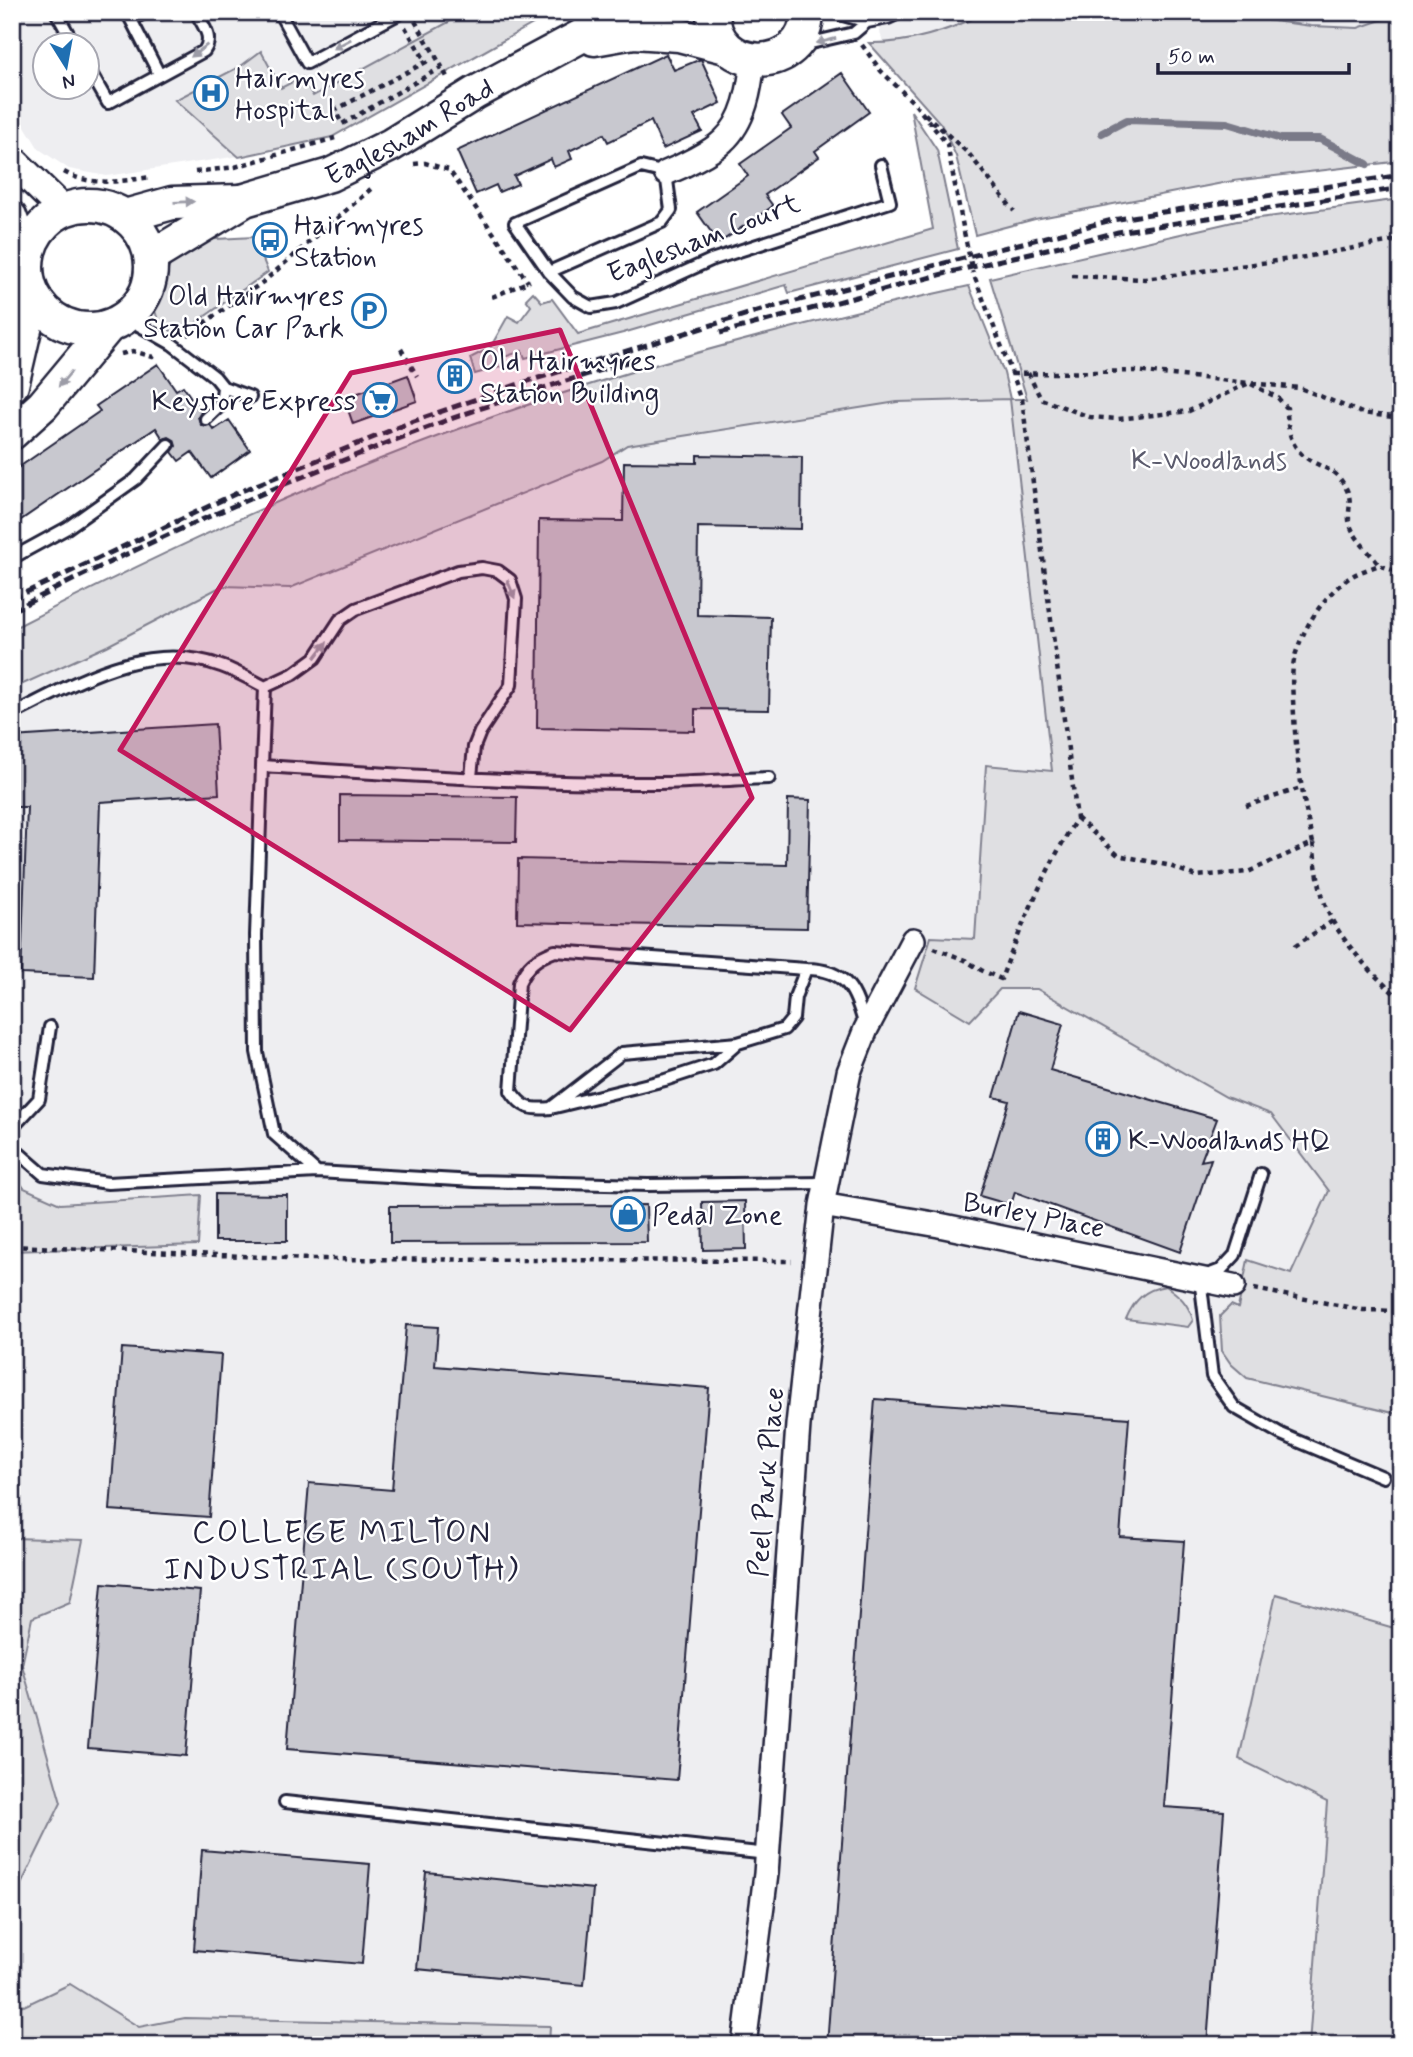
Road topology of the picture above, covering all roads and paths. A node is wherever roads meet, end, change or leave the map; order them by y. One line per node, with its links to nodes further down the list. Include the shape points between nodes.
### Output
1 (56, 12): 15 (lane)
2 (146, 12): 12 (lane)
3 (196, 12): 21 (lane, one-way to 21, via 209,44)
4 (279, 12): 5 (lane, one-way to 4, via 307,63)
5 (402, 12)
6 (626, 12): 17 (main road, Eaglesham Road)
7 (713, 12): 19 (main road, via 718,35)
8 (807, 12): 18 (main road)
9 (834, 12): 13 (lane)
10 (901, 12): 11 (lane)
11 (890, 15): 13 (lane)
12 (129, 16): 21 (lane)
13 (867, 22): 16 (lane)
14 (418, 23): 20 (path)
15 (67, 32)
16 (853, 33): 18 (lane, one-way to 18); 23 (path, via 880,71)
17 (565, 44): 19 (main road, Eaglesham Road, via 634,32 679,34); 33 (main road, Eaglesham Road, via 330,175)
18 (794, 46): 19 (main road, via 768,60)
19 (740, 54): 30 (street, via 750,84 742,112 723,141)
20 (442, 67)
21 (159, 74): 22 (lane, via 108,103)
22 (102, 92)
23 (914, 103): 35 (path, via 969,154); 49 (path, bridge, via 947,144 973,273)
24 (12, 117): 26 (path)
25 (344, 135): 29 (path, via 235,167)
26 (16, 148): 34 (street)
27 (881, 165): 41 (lane, Eaglesham Court, via 890,202 711,260 616,303 591,307 573,297)
28 (60, 170): 31 (path, via 76,179 106,183)
29 (182, 173)
30 (666, 173): 41 (lane, Eaglesham Court, via 671,210 662,222); 41 (lane, Eaglesham Court, via 641,167 515,223)
31 (156, 177)
32 (379, 183): 46 (path, via 263,282)
33 (245, 200): 37 (main road, Eaglesham Road, one-way to 33, via 172,202); 39 (main road, Eaglesham Road)
34 (64, 211): 37 (main road, via 95,205); 40 (main road, via 41,228)
35 (1014, 211)
36 (12, 216): 40 (street)
37 (125, 216): 39 (main road, via 146,241)
38 (1401, 242): 42 (path, via 1145,279)
39 (151, 257): 45 (main road, via 147,291)
40 (28, 259): 43 (main road)
41 (550, 272): 44 (path)
42 (1072, 276)
43 (33, 295): 45 (main road, via 58,321); 52 (main road)
44 (492, 297)
45 (116, 334): 46 (lane); 46 (path, via 133,351 153,357); 57 (main road, one-way to 57)
46 (172, 344): 53 (lane)
47 (401, 349): 50 (path)
48 (1028, 373): 49 (path); 51 (path, via 1134,372); 51 (path, via 1041,400 1090,417 1118,419 1189,411)
49 (1012, 374): 69 (path, via 1022,399)
50 (417, 376)
51 (1249, 383): 55 (path, via 1300,388 1362,413); 60 (path, via 1287,408 1293,446 1311,461 1333,470 1345,485 1354,533)
52 (12, 385)
53 (223, 387): 54 (lane); 56 (lane, via 221,405)
54 (250, 397)
55 (1401, 418)
56 (206, 419)
57 (12, 433)
58 (168, 445): 59 (lane, via 136,479 67,528)
59 (12, 558)
60 (1379, 565): 61 (path); 67 (path, via 1353,576 1325,601 1306,629 1295,657 1292,684)
61 (1401, 573)
62 (265, 687): 63 (lane, via 219,665 187,657 160,657 105,669); 64 (lane); 65 (lane, one-way to 65, via 314,659 340,620 356,610 458,571 498,571 510,580 516,599 511,685 480,732)
63 (13, 715)
64 (262, 766): 65 (lane); 80 (lane, via 257,1052 274,1134)
65 (471, 777): 66 (lane, via 657,783)
66 (769, 778)
67 (1301, 788): 68 (path); 70 (path)
68 (1246, 806)
69 (1077, 818): 70 (path, via 1118,855 1196,876 1248,872); 72 (path, via 1058,849 1001,979)
70 (1312, 843): 71 (path, via 1317,876)
71 (1334, 920): 73 (path); 75 (path, via 1382,984)
72 (912, 940): 77 (street, Peel Park Place)
73 (1295, 946)
74 (806, 970): 77 (lane, via 838,974 857,996); 78 (lane, via 795,997 793,1018 784,1029); 79 (lane, via 555,950 539,957 526,968 519,983 511,1091 520,1104)
75 (1401, 999)
76 (50, 1027): 80 (lane, via 40,1099 13,1127 12,1147 43,1174 107,1183)
77 (866, 1029): 82 (street, Peel Park Place, via 849,1072)
78 (738, 1043): 79 (lane, via 715,1064); 79 (lane, via 622,1053)
79 (551, 1108)
80 (317, 1172): 82 (lane)
81 (1261, 1174): 85 (lane, via 1235,1255 1221,1270)
82 (824, 1194): 84 (street, Peel Park Place); 85 (street, Burley Place, via 939,1225)
83 (12, 1246): 84 (path, via 310,1259)
84 (817, 1261): 90 (street, Peel Park Place, via 797,1425)
85 (1200, 1278): 86 (street, Burley Place); 88 (lane, via 1212,1376 1234,1407 1281,1434)
86 (1233, 1286): 87 (path, via 1363,1310)
87 (1401, 1311)
88 (1383, 1477)
89 (285, 1802): 90 (lane)
90 (768, 1854): 91 (street, Peel Park Place)
91 (739, 2044)

